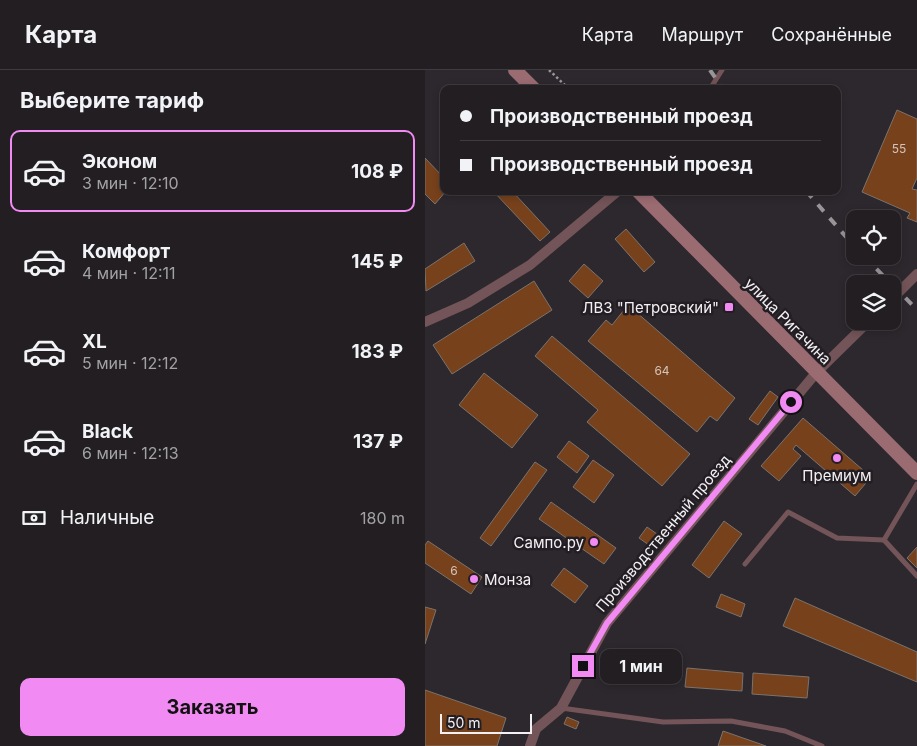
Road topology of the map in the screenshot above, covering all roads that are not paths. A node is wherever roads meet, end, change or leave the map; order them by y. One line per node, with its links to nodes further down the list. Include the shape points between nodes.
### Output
1 (515, 70): 3 (main road)
2 (722, 70): 4 (lane)
3 (530, 85)
4 (713, 85)
5 (613, 195): 9 (street, via 530,265 468,303)
6 (642, 195): 11 (main road, улица Ригачина)
7 (917, 274): 8 (street)
8 (901, 290)
9 (425, 322)
10 (860, 330): 11 (street, Производственный проезд)
11 (816, 373): 12 (main road, улица Ригачина); 17 (street, Производственный проезд, via 607,623)
12 (917, 473)
13 (917, 484): 14 (lane)
14 (884, 540): 15 (lane, via 837,538 788,512); 16 (lane)
15 (745, 564)
16 (917, 576)
17 (561, 708): 18 (street, Производственный проезд, via 536,729); 19 (lane, via 663,722 731,721 785,731)
18 (530, 746)
19 (822, 746)

